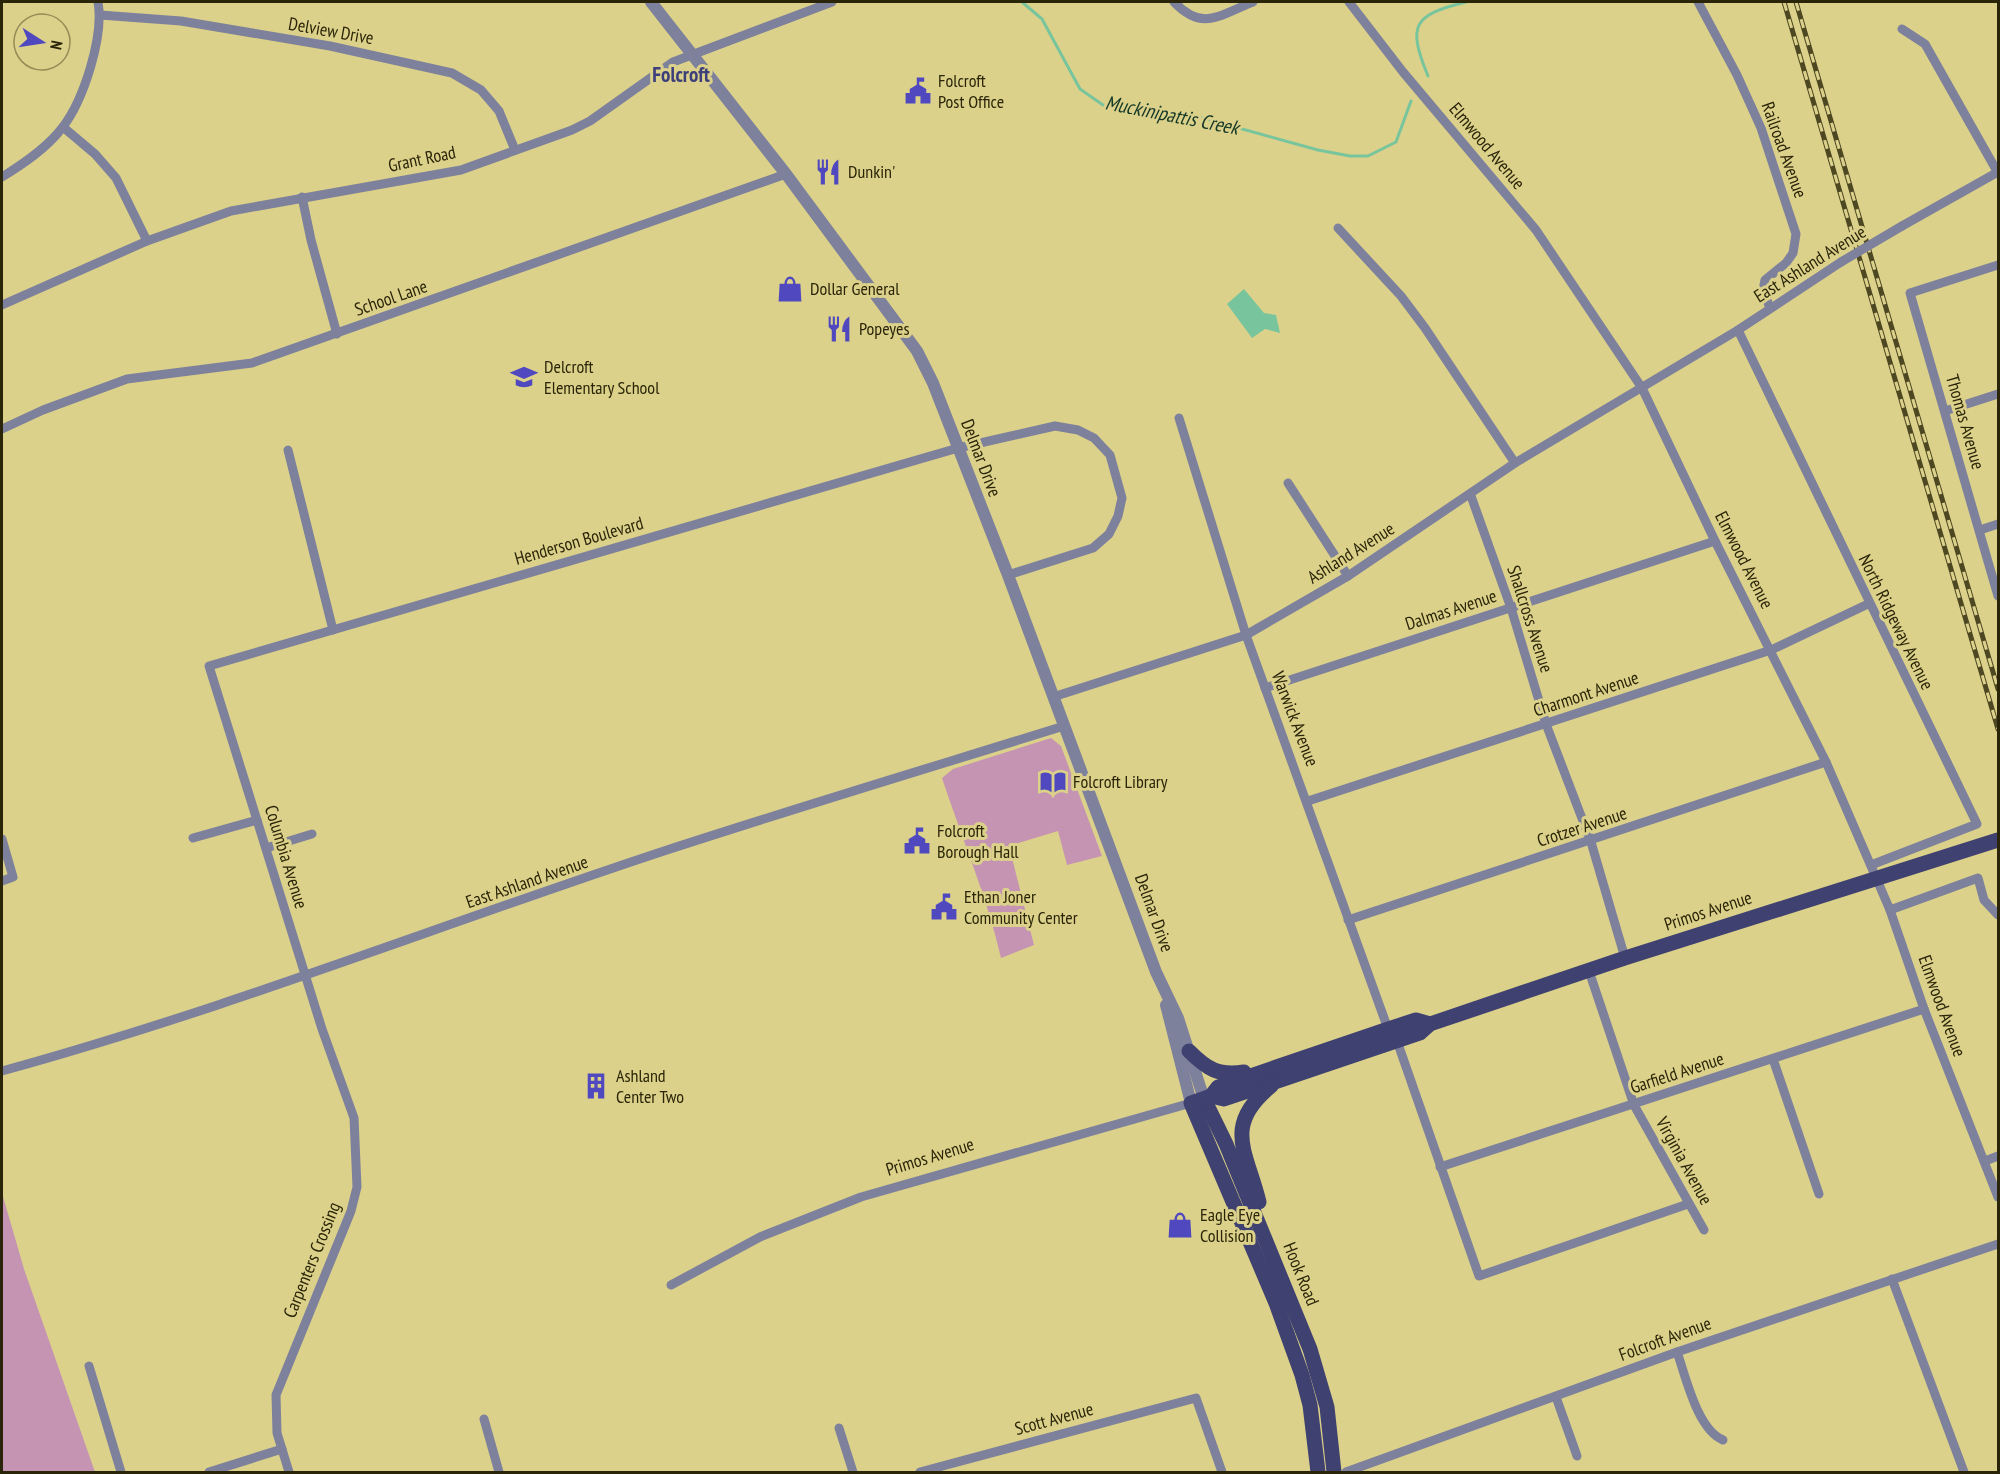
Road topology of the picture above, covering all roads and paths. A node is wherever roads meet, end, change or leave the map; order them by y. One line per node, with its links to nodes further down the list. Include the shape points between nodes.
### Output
1 (98, 2): 8 (street)
2 (651, 2): 10 (street, Delmar Drive)
3 (829, 2): 10 (street, Grant Road)
4 (1174, 2): 5 (street, via 1187,15 1202,20)
5 (1253, 2)
6 (1349, 2): 24 (street, Elmwood Avenue, via 1402,72 1536,230)
7 (1698, 2): 21 (street, Railroad Avenue, via 1761,128 1796,234 1793,253 1765,280 1763,290)
8 (100, 15): 11 (street, via 87,78); 12 (street, Delview Drive, via 181,21 452,72 481,90 499,111)
9 (1902, 29): 13 (street, via 1925,44)
10 (692, 55): 12 (street, Grant Road, via 673,62 590,121); 14 (street, Delmar Drive)
11 (63, 127): 15 (street); 18 (street, via 117,178)
12 (515, 150): 16 (street, Grant Road, via 460,170)
13 (1998, 173): 21 (street, East Ashland Avenue, bridge, via 1841,262)
14 (786, 174): 23 (street, School Lane); 29 (street, Delmar Drive, via 917,351)
15 (2, 177)
16 (303, 197): 18 (street, Grant Road, via 231,211); 23 (street)
17 (1338, 228): 31 (street, via 1401,296)
18 (147, 241): 20 (street, Grant Road)
19 (1998, 265): 26 (street, Thomas Avenue, via 1910,293)
20 (2, 305)
21 (1770, 308): 22 (street, East Ashland Avenue)
22 (1738, 330): 24 (street, East Ashland Avenue); 40 (street, North Ridgeway Avenue)
23 (337, 334): 28 (street, School Lane, via 252,363 128,379)
24 (1642, 388): 31 (street, Ashland Avenue); 36 (street, Elmwood Avenue)
25 (1998, 394): 26 (street)
26 (1945, 411): 35 (street, Thomas Avenue)
27 (1179, 418): 43 (street, Warwick Avenue)
28 (2, 429)
29 (958, 448): 37 (street, Delmar Drive); 37 (street, Henderson Boulevard, via 1055,426 1094,438 1110,455 1122,498 1109,534 1093,548); 42 (street, Henderson Boulevard)
30 (288, 450): 42 (street)
31 (1515, 463): 33 (street, Ashland Avenue)
32 (1287, 483): 38 (street)
33 (1471, 496): 38 (street, Ashland Avenue); 41 (street, Shallcross Avenue)
34 (1998, 524): 35 (street)
35 (1980, 530): 39 (street, Thomas Avenue)
36 (1715, 541): 41 (street, Dalmas Avenue); 44 (street, Elmwood Avenue)
37 (1008, 575): 47 (street, Delmar Drive)
38 (1348, 576): 43 (street, Ashland Avenue)
39 (1998, 596)
40 (1868, 604): 44 (street, Charmont Avenue); 59 (street, North Ridgeway Avenue, via 1977,824)
41 (1511, 608): 46 (street, Dalmas Avenue); 48 (street, Shallcross Avenue)
42 (333, 630): 45 (street, Henderson Boulevard)
43 (1246, 635): 46 (street, Warwick Avenue); 47 (street, Ashland Avenue)
44 (1771, 650): 48 (street, Charmont Avenue); 50 (street, Elmwood Avenue)
45 (209, 666): 52 (street, Columbia Avenue)
46 (1265, 688): 51 (street, Warwick Avenue)
47 (1053, 697): 49 (street, Delmar Drive)
48 (1546, 724): 51 (street, Charmont Avenue); 57 (street, Shallcross Avenue)
49 (1064, 726): 66 (street, East Ashland Avenue, via 666,850); 67 (street, Delmar Drive)
50 (1826, 762): 57 (street, Crotzer Avenue); 59 (street, Elmwood Avenue)
51 (1308, 801): 63 (street, Warwick Avenue)
52 (257, 820): 54 (street); 58 (street, Columbia Avenue)
53 (312, 834): 58 (street)
54 (193, 838)
55 (2, 839): 60 (street, via 13,877)
56 (1998, 840): 59 (main road, Primos Avenue)
57 (1591, 842): 63 (street, Crotzer Avenue); 64 (street, Shallcross Avenue)
58 (266, 848): 66 (street, Columbia Avenue)
59 (1873, 872): 61 (street, Elmwood Avenue); 64 (main road, Primos Avenue)
60 (2, 881)
61 (1890, 910): 62 (street, via 1978,878 1984,900); 68 (street, Elmwood Avenue)
62 (1998, 915)
63 (1348, 920): 69 (street, Warwick Avenue)
64 (1626, 958): 65 (main road, Primos Avenue)
65 (1589, 971): 69 (main road, Primos Avenue, via 1430,1024 1416,1020); 76 (street, Virginia Avenue)
66 (307, 977): 71 (street, Columbia Avenue); 73 (street, East Ashland Avenue, via 156,1027)
67 (1163, 991): 70 (street, Delmar Drive); 75 (street, Delmar Drive)
68 (1924, 1009): 72 (street, Garfield Avenue); 78 (street, Elmwood Avenue)
69 (1392, 1035): 74 (main road, Primos Avenue); 79 (street, Warwick Avenue)
70 (1190, 1051): 74 (main road, via 1204,1066 1220,1074); 75 (street, Delmar Drive)
71 (331, 1058): 94 (street, Carpenters Crossing, via 354,1118 357,1187 351,1211 276,1395 277,1432)
72 (1773, 1059): 76 (street, Garfield Avenue); 80 (street)
73 (2, 1071)
74 (1276, 1074): 75 (main road, Primos Avenue, via 1218,1088); 84 (main road, via 1247,1111 1240,1136 1258,1198)
75 (1202, 1099): 84 (main road, Hook Road); 87 (street, Primos Avenue, via 861,1197 760,1237); 103 (main road, Hook Road, via 1302,1375 1310,1405)
76 (1634, 1105): 79 (street, Garfield Avenue); 82 (street, Virginia Avenue)
77 (1998, 1156): 78 (street)
78 (1985, 1161): 81 (street, Elmwood Avenue)
79 (1440, 1167): 82 (street, Warwick Avenue, via 1479,1276)
80 (1819, 1194)
81 (1998, 1197)
82 (1688, 1204): 83 (street, Virginia Avenue)
83 (1704, 1230)
84 (1265, 1240): 104 (main road, Hook Road, via 1317,1370 1327,1407)
85 (1998, 1245): 86 (street, Folcroft Avenue)
86 (1892, 1279): 88 (street, Folcroft Avenue); 106 (street)
87 (671, 1285)
88 (1677, 1352): 90 (street, Folcroft Avenue); 93 (street, via 1704,1424)
89 (89, 1366): 96 (street)
90 (1556, 1396): 95 (street); 105 (street, Folcroft Avenue)
91 (484, 1419): 99 (street)
92 (839, 1428): 100 (street)
93 (1723, 1440)
94 (282, 1449): 97 (street); 98 (street, Carpenters Crossing)
95 (1577, 1456)
96 (121, 1473)
97 (209, 1473)
98 (290, 1473)
99 (498, 1473)
100 (853, 1473)
101 (920, 1473): 102 (street, Scott Avenue, via 1196,1398)
102 (1222, 1473)
103 (1318, 1473)
104 (1334, 1473)
105 (1346, 1473)
106 (1964, 1473)

